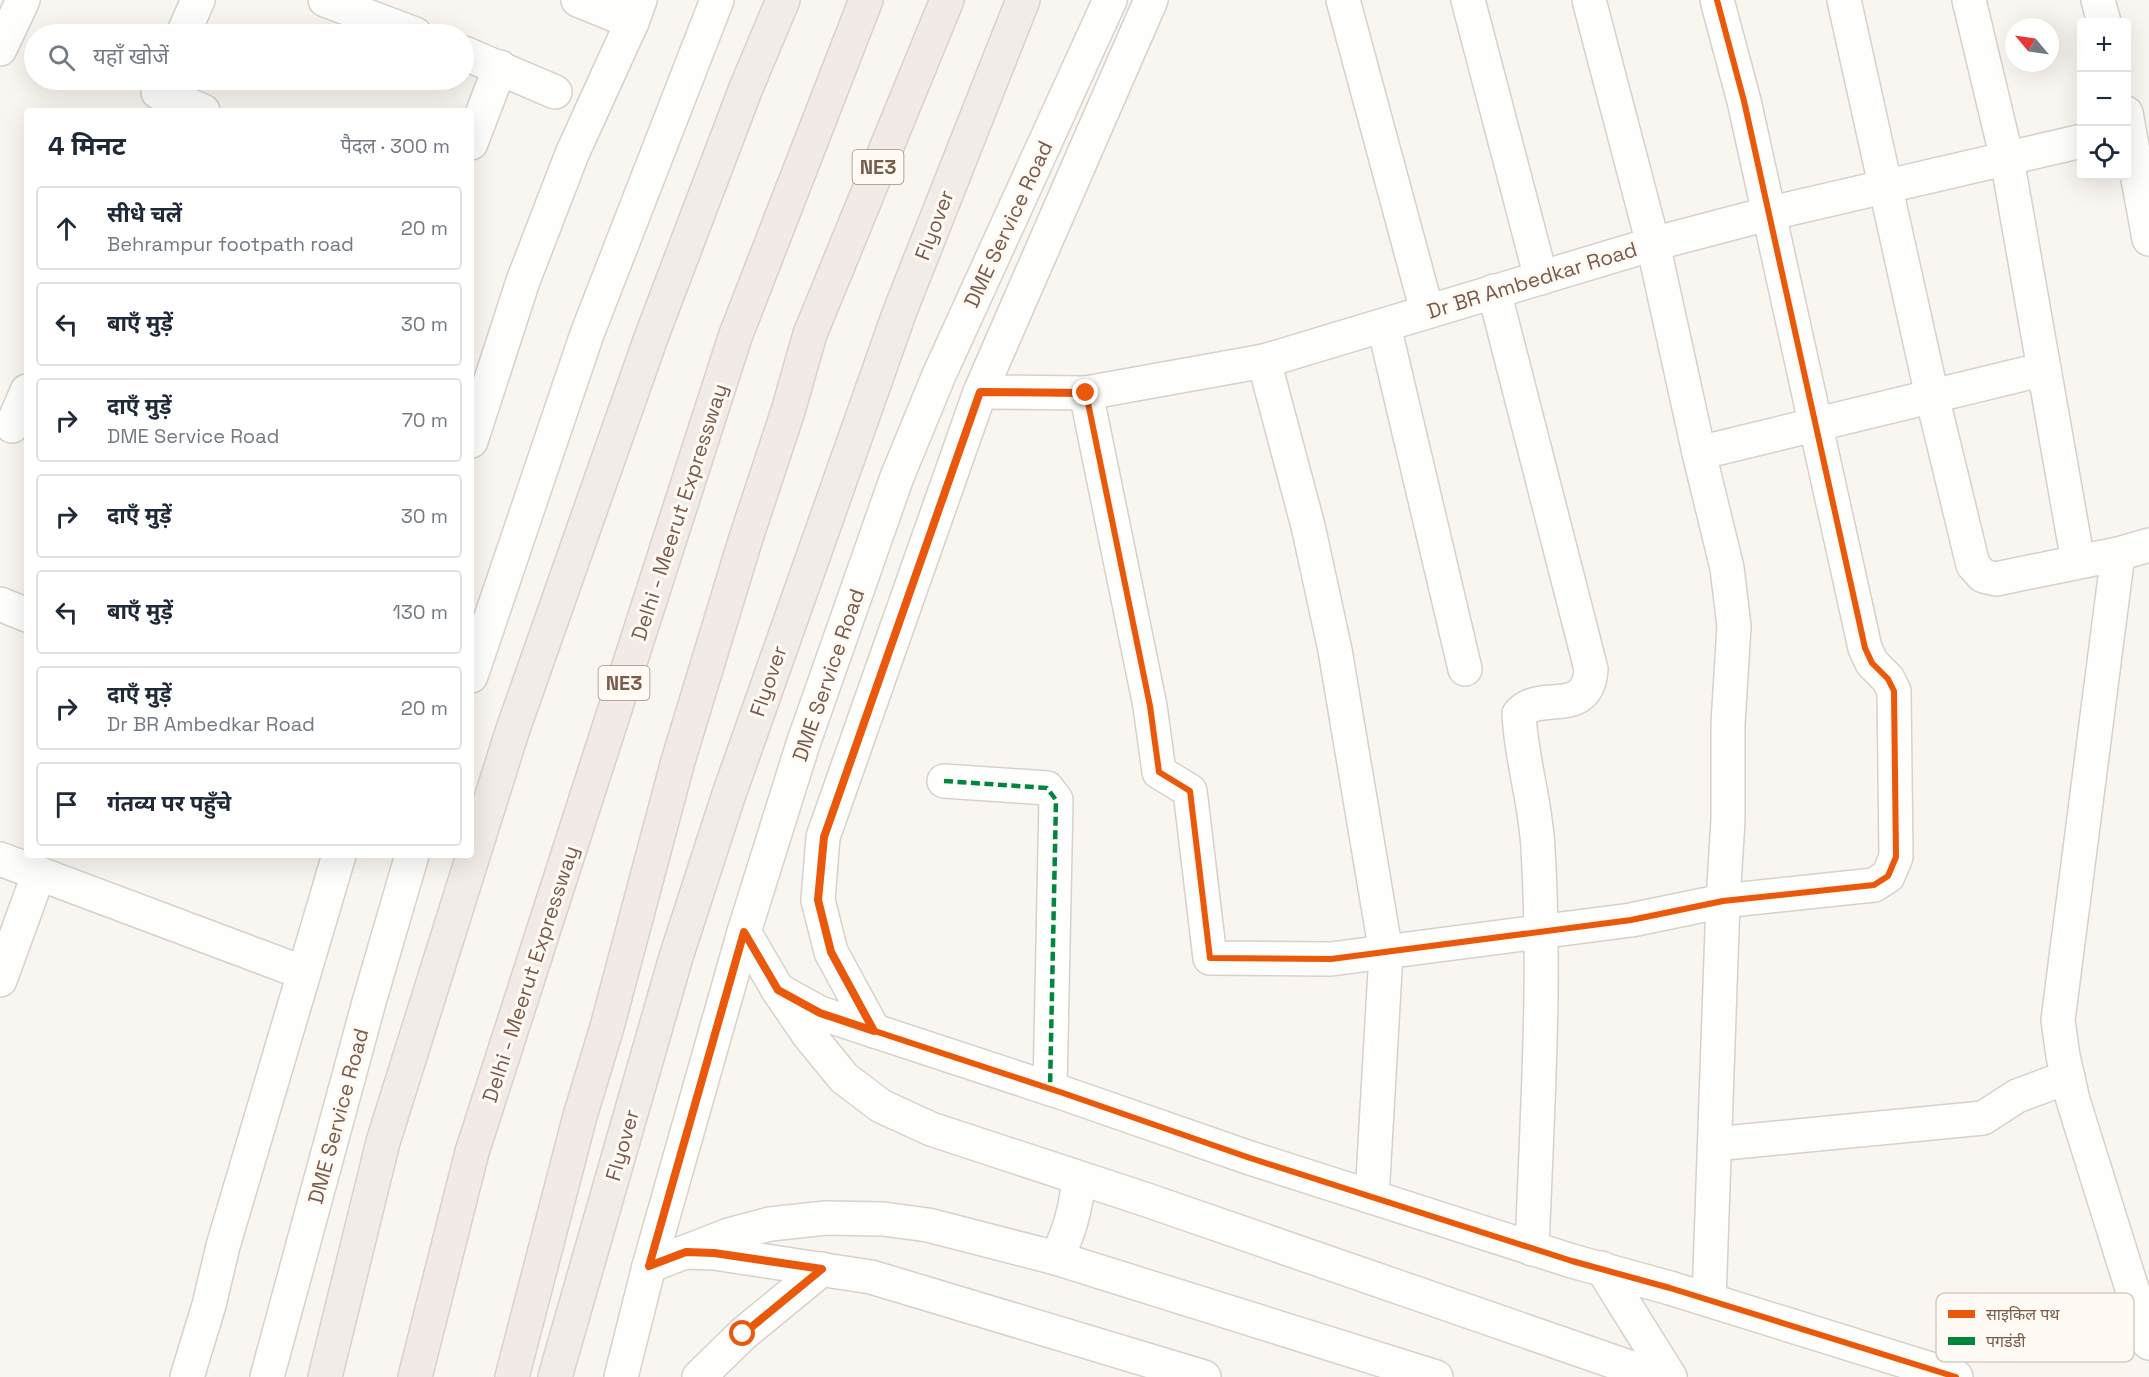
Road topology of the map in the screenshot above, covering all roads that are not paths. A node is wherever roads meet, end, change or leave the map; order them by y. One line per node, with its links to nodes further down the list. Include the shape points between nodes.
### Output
1 (23, 0): 23 (street)
2 (198, 0): 21 (street)
3 (325, 0): 22 (street)
4 (578, 0): 19 (street)
5 (717, 0): 56 (street, via 588,334)
6 (783, 0): 59 (highway, via 652,335 512,732)
7 (866, 0): 91 (highway, Delhi - Meerut Expressway / NE3, via 735,337 472,1152)
8 (947, 0): 92 (highway, NE3, via 810,334 678,761)
9 (1023, 0): 93 (highway, Flyover, via 900,311 728,797 676,957)
10 (1110, 0): 66 (street, DME Service Road, via 939,375 897,477 803,744)
11 (1151, 0): 43 (street)
12 (1343, 0): 39 (street)
13 (1468, 0): 37 (street)
14 (1589, 0): 36 (street)
15 (1717, 0): 34 (street, via 1744,101)
16 (1844, 0): 33 (street)
17 (1969, 0): 32 (street)
18 (2098, 0): 20 (street)
19 (636, 11): 49 (street, via 572,154 523,281)
20 (2103, 18)
21 (187, 24)
22 (389, 24)
23 (0, 49)
24 (474, 57): 25 (street)
25 (500, 67): 26 (street); 30 (street)
26 (555, 92)
27 (157, 94): 28 (street)
28 (195, 108)
29 (2133, 125): 35 (street)
30 (474, 135)
31 (2077, 142): 32 (street, Dr BR Ambedkar Road)
32 (2007, 159): 33 (street, Dr BR Ambedkar Road); 42 (street)
33 (1886, 186): 34 (street, Dr BR Ambedkar Road); 45 (street)
34 (1767, 214): 36 (street, Dr BR Ambedkar Road); 47 (street)
35 (2149, 239)
36 (1653, 244): 37 (street, Dr BR Ambedkar Road); 50 (street)
37 (1541, 278): 38 (street, Dr BR Ambedkar Road)
38 (1494, 291): 39 (street, Dr BR Ambedkar Road); 67 (street, via 1591,669 1590,682 1583,694 1528,707 1519,714 1538,845)
39 (1427, 311): 40 (street, Dr BR Ambedkar Road)
40 (1384, 326): 41 (street, Dr BR Ambedkar Road); 57 (street)
41 (1264, 362): 44 (street, Dr BR Ambedkar Road); 68 (street, via 1308,526 1335,650)
42 (2044, 369): 45 (street); 53 (street)
43 (980, 392): 44 (street, Dr BR Ambedkar Road); 72 (street, via 824,837 818,900 831,952)
44 (1086, 393): 68 (street, via 1150,706 1159,772 1190,791 1210,958 1331,959)
45 (1932, 396): 47 (street); 53 (street, via 1973,565 1983,576 1996,579)
46 (24, 399): 48 (street)
47 (1816, 424): 50 (street); 65 (street, via 1865,648 1894,691 1896,857 1888,876 1874,885)
48 (13, 427)
49 (474, 432)
50 (1699, 453): 65 (street, via 1727,568 1734,626)
51 (2149, 545): 52 (street)
52 (2118, 554): 53 (street); 73 (street, via 2059,1010)
53 (2078, 562)
54 (0, 604): 55 (street)
55 (24, 614)
56 (474, 667)
57 (1465, 669)
58 (944, 781): 74 (street, via 1047,788 1056,800)
59 (474, 853)
60 (338, 858): 69 (street)
61 (411, 858): 89 (street, DME Service Road)
62 (472, 858): 90 (highway, via 383,1142)
63 (0, 859): 64 (street)
64 (39, 873): 69 (street); 70 (street)
65 (1723, 901): 67 (street, via 1631,920); 75 (street)
66 (744, 932): 71 (street); 81 (street, DME Service Road)
67 (1541, 932): 68 (street); 78 (street)
68 (1386, 953): 77 (street)
69 (304, 973): 88 (street)
70 (0, 980)
71 (778, 990): 72 (street, via 820,1013); 76 (street, via 844,1078 881,1106 931,1129)
72 (874, 1031): 74 (street)
73 (2068, 1077): 75 (street, via 2017,1096 1983,1118); 84 (street)
74 (1050, 1089): 77 (street)
75 (1715, 1144): 86 (street)
76 (1079, 1179): 80 (street, via 1072,1220); 98 (street)
77 (1372, 1197): 78 (street)
78 (1532, 1249): 82 (street)
79 (686, 1252): 80 (street, via 770,1224 826,1218 928,1225); 81 (street); 83 (street)
80 (1056, 1258): 97 (street)
81 (649, 1266): 94 (street, DME Service Road)
82 (1602, 1268): 86 (street); 99 (street)
83 (822, 1269): 95 (street, via 743,1334); 96 (street, via 871,1277)
84 (2134, 1293)
85 (2134, 1294): 87 (street)
86 (1709, 1300): 100 (street)
87 (2149, 1343)
88 (187, 1377)
89 (267, 1377)
90 (325, 1377)
91 (414, 1377)
92 (512, 1377)
93 (555, 1377)
94 (621, 1377)
95 (699, 1377)
96 (1204, 1377)
97 (1437, 1377)
98 (1658, 1377)
99 (1670, 1377)
100 (1956, 1377)

